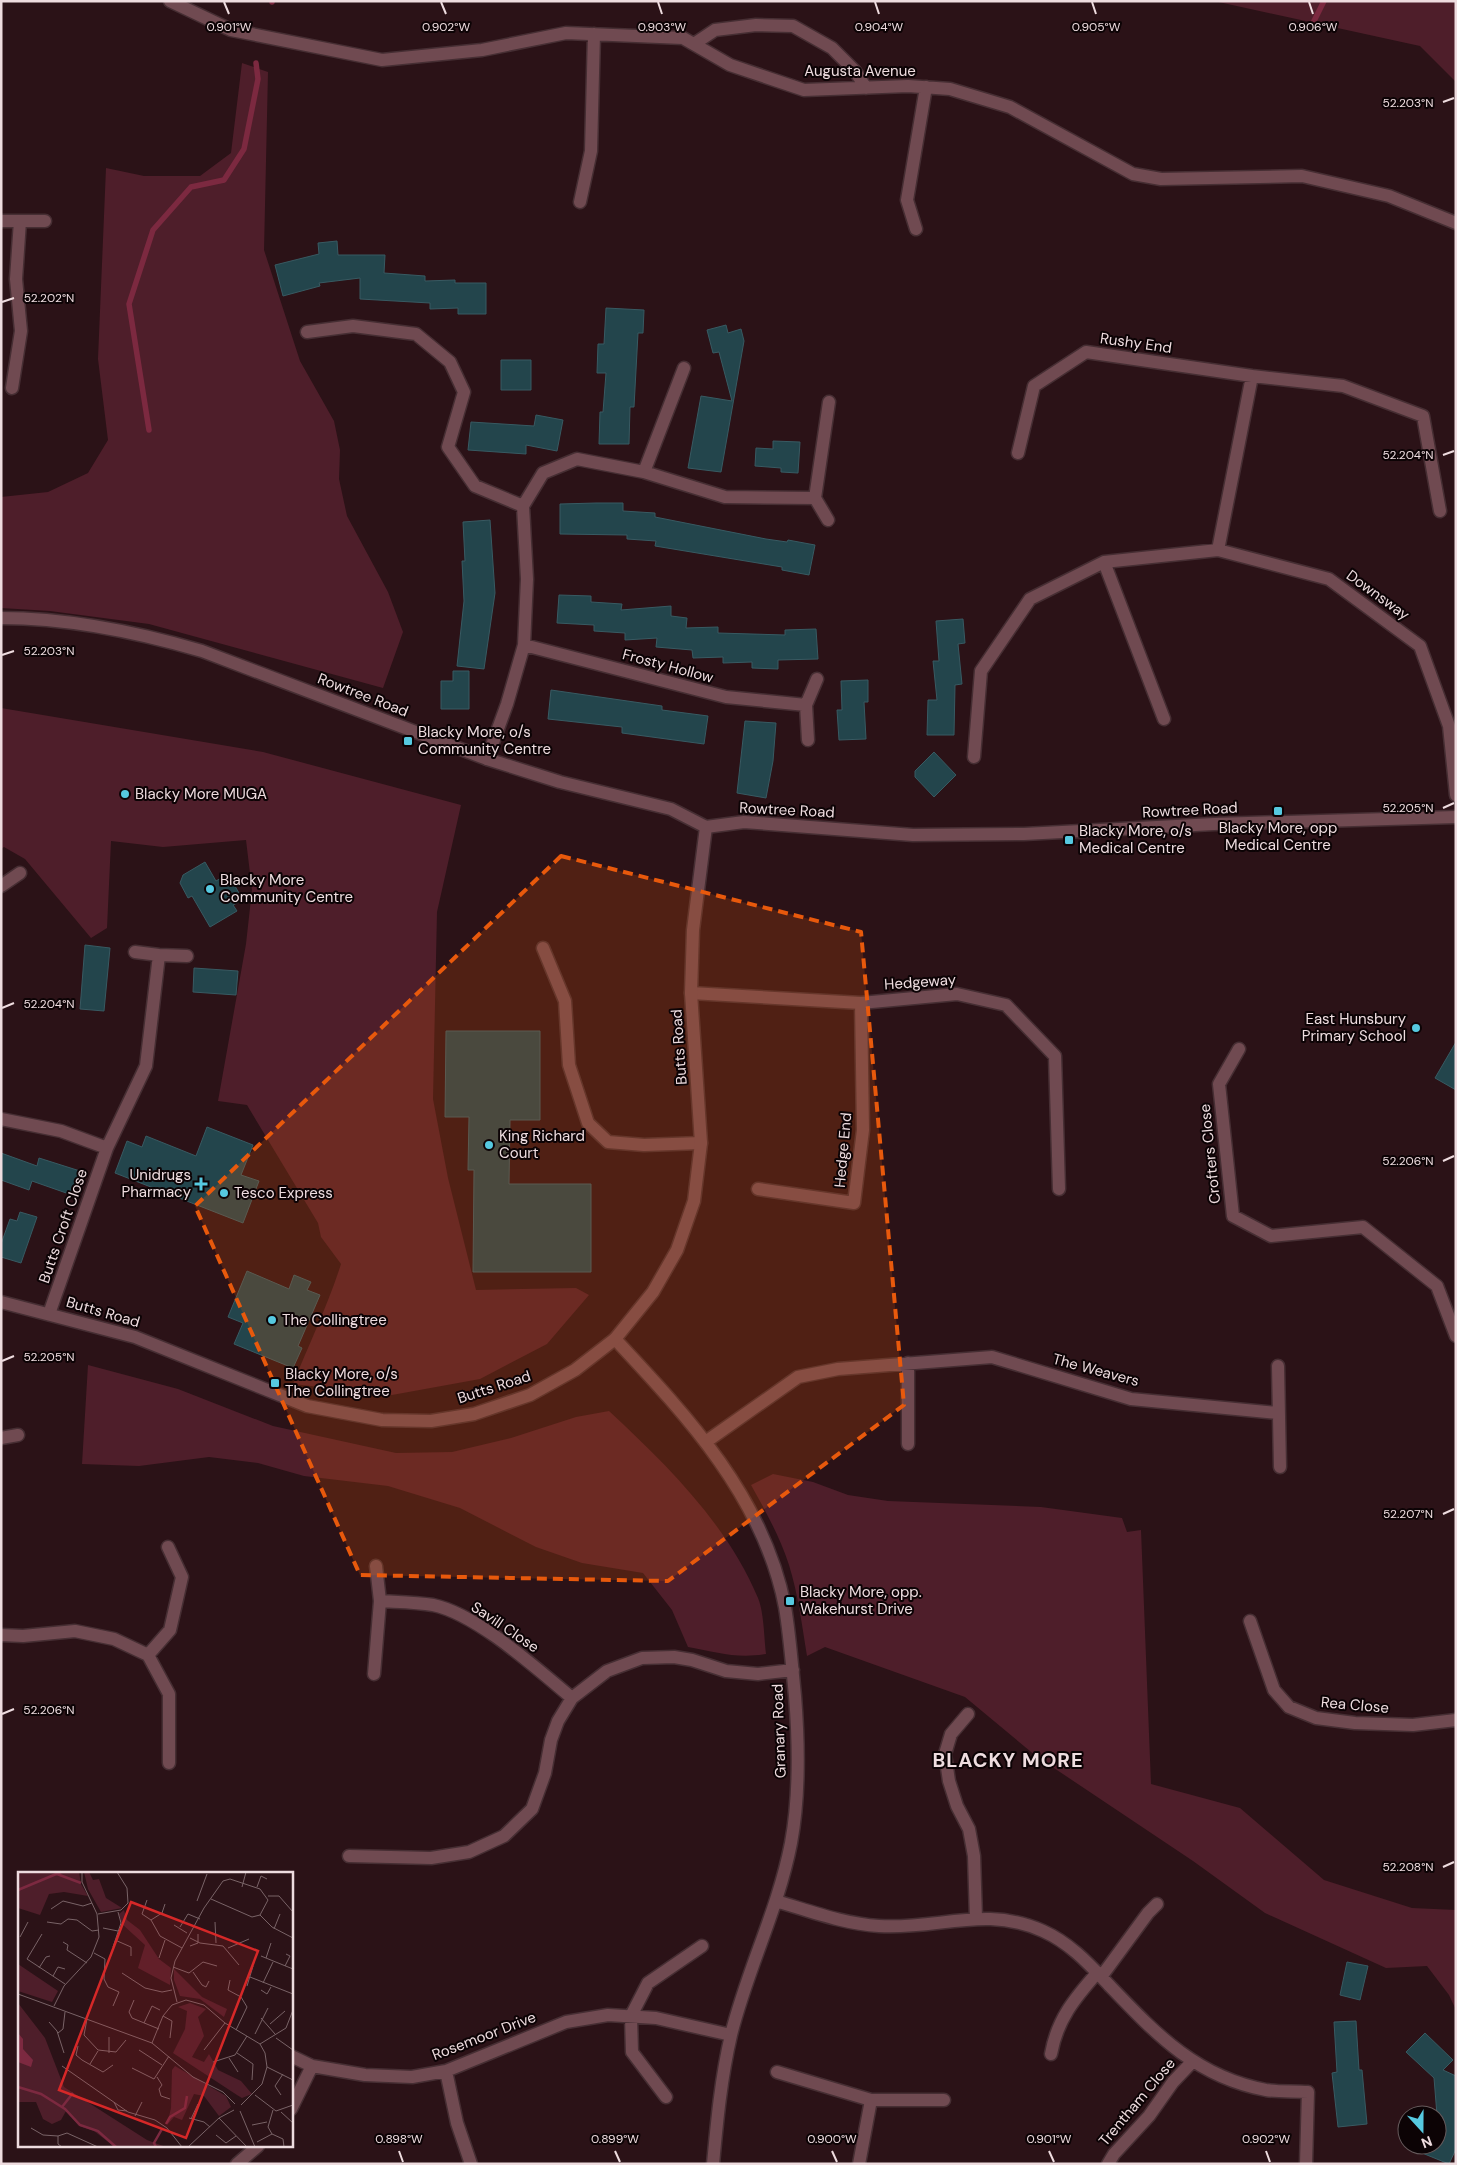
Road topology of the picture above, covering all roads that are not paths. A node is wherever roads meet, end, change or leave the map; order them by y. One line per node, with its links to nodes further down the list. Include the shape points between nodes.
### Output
1 (170, 1): 2 (street, Augusta Avenue, via 231,30 382,60 482,50 566,33)
2 (594, 34): 3 (street, Augusta Avenue, via 683,38); 6 (street, via 592,151)
3 (694, 44): 5 (street, Augusta Avenue, via 730,65 804,90); 5 (street, via 715,30 756,25 793,26 832,48 855,71)
4 (926, 87): 5 (street, Augusta Avenue); 10 (street, Augusta Avenue, via 950,89 1010,107 1133,174 1161,179 1302,176 1389,196); 11 (street, via 907,200)
5 (866, 88)
6 (580, 202)
7 (1, 221): 8 (street)
8 (20, 221): 9 (street); 15 (street, via 16,278 21,331)
9 (46, 221)
10 (1456, 223)
11 (916, 229)
12 (307, 332): 20 (street, via 353,326 416,334 450,362 464,392 448,447 475,486)
13 (684, 368): 18 (street)
14 (1252, 376): 17 (street, Rushy End, via 1086,352 1034,386); 21 (street, Rushy End, via 1343,386 1422,416); 23 (street)
15 (12, 388)
16 (829, 402): 19 (street)
17 (1018, 453)
18 (644, 472): 19 (street, via 725,497); 20 (street, via 577,459 544,474)
19 (815, 498): 22 (street)
20 (523, 506): 26 (street, via 527,579)
21 (1440, 511)
22 (828, 520)
23 (1218, 550): 24 (street, Downsway); 33 (street, Downsway, via 1329,579 1420,646 1448,726)
24 (1104, 562): 29 (street); 31 (street, Downsway, via 1030,599 981,671)
25 (1, 618): 32 (street, Rowtree Road, via 77,624 174,642)
26 (524, 644): 28 (street, Frosty Hollow, via 726,698); 32 (street)
27 (817, 679): 28 (street)
28 (806, 705): 30 (street)
29 (1164, 719)
30 (808, 740)
31 (974, 757)
32 (487, 759): 35 (street, Rowtree Road, via 560,782 671,809)
33 (1456, 795)
34 (1456, 817): 35 (street, Rowtree Road, via 1214,824 1024,834 913,835 744,822)
35 (706, 827): 42 (street, Butts Road, via 692,930)
36 (20, 873): 37 (street)
37 (1, 886)
38 (542, 948): 46 (street, via 565,1001 569,1065 588,1123 608,1142 644,1145)
39 (135, 952): 40 (street)
40 (159, 955): 41 (street); 47 (street, Butts Croft Close, via 146,1066)
41 (187, 956)
42 (691, 993): 43 (street, Hedgeway); 46 (street, Butts Road)
43 (861, 1003): 48 (street, Hedge End, via 863,1130 854,1203); 49 (street, Hedgeway, via 957,994 1006,1005 1054,1056)
44 (1239, 1049): 52 (street, Crofters Close, via 1219,1084 1233,1216 1271,1236 1362,1227 1437,1286)
45 (1, 1119): 47 (street, via 61,1131)
46 (701, 1143): 53 (street, Butts Road, via 694,1201 677,1250 653,1292)
47 (107, 1148): 51 (street, Butts Croft Close)
48 (758, 1188)
49 (1059, 1189)
50 (1, 1302): 51 (street, Butts Road)
51 (49, 1314): 53 (street, Butts Road, via 136,1337 307,1406 382,1420 431,1421 474,1414 530,1395 575,1370)
52 (1456, 1336)
53 (615, 1339): 59 (street, Granary Road)
54 (908, 1363): 56 (street, The Weavers, via 992,1357 1131,1399); 59 (street, The Weavers, via 838,1369 798,1377); 60 (street)
55 (1278, 1366): 56 (street)
56 (1278, 1413): 61 (street)
57 (18, 1434): 58 (street)
58 (1, 1438)
59 (707, 1441): 68 (street, Granary Road, via 747,1504 769,1553 784,1606)
60 (908, 1444)
61 (1280, 1467)
62 (168, 1547): 67 (street, via 182,1577 170,1630)
63 (376, 1566): 64 (street)
64 (380, 1601): 69 (street); 70 (street, Savill Close, via 434,1605 470,1620)
65 (1250, 1621): 72 (street, Rea Close, via 1274,1690 1289,1708 1316,1718 1355,1723 1413,1725)
66 (1, 1635): 67 (street, via 75,1631 114,1639)
67 (148, 1655): 73 (street, via 169,1694)
68 (792, 1670): 70 (street, via 750,1673 726,1671 674,1657 642,1658 608,1671); 75 (street, Granary Road, via 798,1742 797,1796 791,1843)
69 (374, 1674)
70 (572, 1698): 74 (street, via 551,1740 545,1773 532,1809 504,1836 469,1852 431,1858)
71 (968, 1714): 77 (street, via 951,1734 945,1754 949,1781 969,1829 974,1856)
72 (1456, 1720)
73 (170, 1763)
74 (348, 1856)
75 (776, 1901): 77 (street, via 844,1921 878,1926 915,1926); 81 (street, Granary Road)
76 (1157, 1904): 79 (street)
77 (976, 1918): 79 (street, via 1010,1920 1043,1931 1074,1949)
78 (702, 1946): 80 (street, via 648,1983)
79 (1099, 1975): 82 (street, via 1076,1997 1054,2033); 84 (street, via 1153,2030)
80 (631, 2016): 81 (street, Rosemoor Drive, via 656,2018); 86 (street, Rosemoor Drive, via 608,2015 566,2022); 88 (street, via 632,2052)
81 (731, 2035): 95 (street, Granary Road, via 719,2100)
82 (1051, 2054)
83 (292, 2056): 85 (street, Rosemoor Drive)
84 (1192, 2062): 97 (street, Trentham Close); 98 (street, via 1231,2082 1268,2090 1308,2092)
85 (312, 2066): 86 (street, Rosemoor Drive, via 365,2075 412,2077); 91 (street)
86 (446, 2071): 94 (street, via 457,2123)
87 (777, 2072): 89 (street)
88 (666, 2097)
89 (871, 2100): 90 (street); 96 (street)
90 (944, 2100)
91 (292, 2107)
92 (256, 2148): 93 (street)
93 (240, 2163)
94 (471, 2164)
95 (713, 2164)
96 (860, 2164)
97 (1108, 2164)
98 (1306, 2164)

